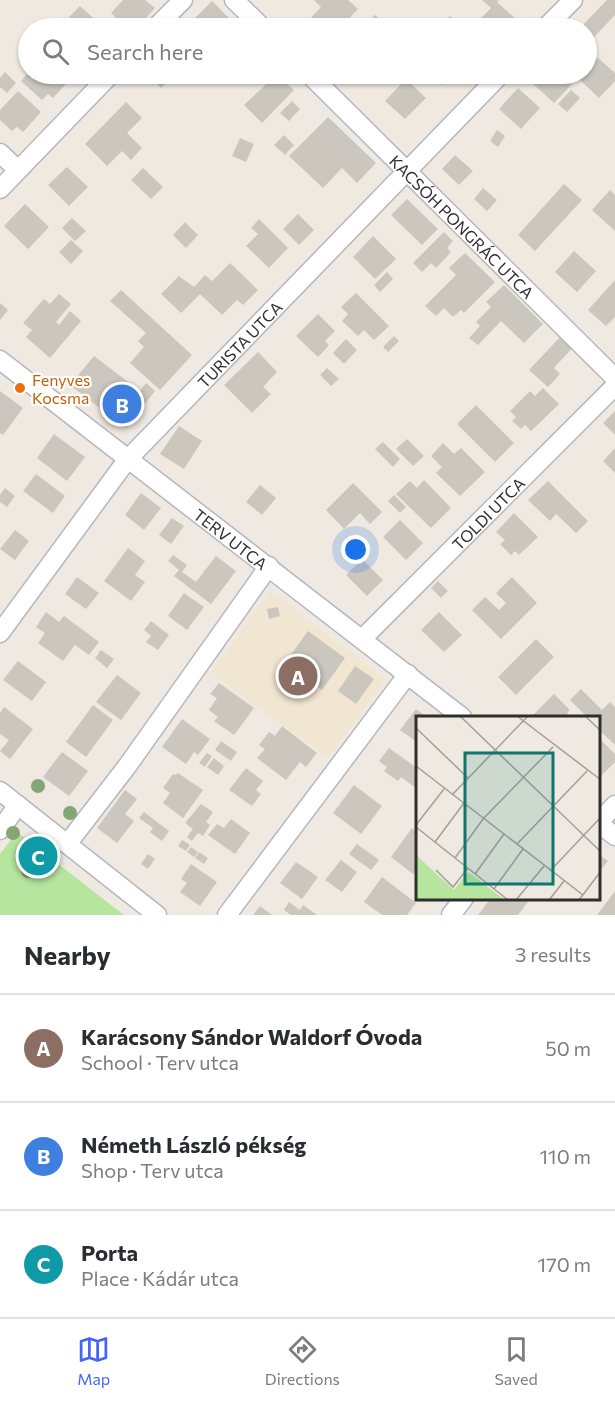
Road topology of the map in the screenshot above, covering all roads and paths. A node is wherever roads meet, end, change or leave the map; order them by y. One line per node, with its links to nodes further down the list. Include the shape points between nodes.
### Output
1 (183, 0): 4 (street)
2 (234, 0): 5 (street)
3 (573, 0): 6 (street)
4 (165, 18)
5 (253, 18)
6 (555, 18)
7 (101, 84): 11 (street)
8 (319, 84): 12 (street, KACSÓH PONGRÁC UTCA)
9 (491, 84): 12 (street, TURISTA UTCA)
10 (0, 153): 11 (street)
11 (18, 170): 13 (street)
12 (407, 170): 15 (street, KACSÓH PONGRÁC UTCA); 17 (street, TURISTA UTCA)
13 (0, 189)
14 (0, 360): 17 (street, TERV UTCA)
15 (615, 378)
16 (615, 386): 20 (street, TOLDI UTCA)
17 (127, 460): 18 (street, TERV UTCA); 19 (street, TURISTA UTCA)
18 (269, 566): 20 (street, TERV UTCA); 30 (street)
19 (0, 633)
20 (362, 639): 21 (street, TERV UTCA)
21 (408, 674): 22 (street, TERV UTCA); 33 (street)
22 (461, 716)
23 (0, 791): 24 (street)
24 (18, 805): 28 (street); 30 (street)
25 (615, 805): 26 (street)
26 (600, 821)
27 (600, 825): 29 (street)
28 (0, 830)
29 (615, 836)
30 (68, 843): 32 (street)
31 (462, 900): 34 (street)
32 (157, 915)
33 (227, 915)
34 (451, 915)

